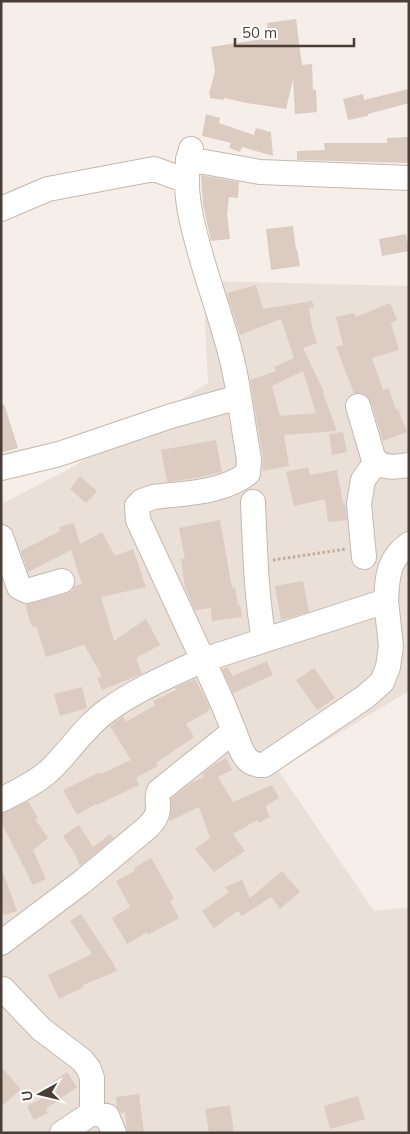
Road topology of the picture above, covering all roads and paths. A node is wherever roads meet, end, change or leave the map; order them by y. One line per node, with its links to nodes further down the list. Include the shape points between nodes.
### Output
1 (189, 163): 2 (street, via 260,172); 3 (street, via 48,190); 4 (street, via 190,208 196,239 234,365)
2 (409, 178)
3 (1, 208)
4 (239, 397): 8 (street, via 59,454); 17 (street, via 249,460 248,473 238,482 226,486 154,497 137,506 138,520)
5 (358, 406): 6 (street)
6 (376, 462): 7 (street, via 383,466); 12 (street, via 363,480 359,504)
7 (409, 465)
8 (1, 468)
9 (253, 502): 13 (street)
10 (1, 537): 14 (street, via 19,587 26,592)
11 (409, 544): 15 (street, via 394,557 388,576)
12 (363, 551): 13 (path)
13 (255, 562): 16 (street)
14 (62, 581)
15 (386, 601): 16 (street); 18 (street, via 391,646 388,667 382,682 365,697 264,765 255,766 249,762)
16 (264, 640): 17 (street)
17 (202, 660): 18 (street); 19 (street, via 146,686 107,710 49,771)
18 (234, 731): 20 (street, via 159,791 158,810 148,826 82,882)
19 (1, 800)
20 (1, 943)
21 (3, 989): 22 (street, via 41,1029 89,1068)
22 (92, 1113): 23 (street); 24 (street, via 107,1116)
23 (62, 1133)
24 (114, 1133)

